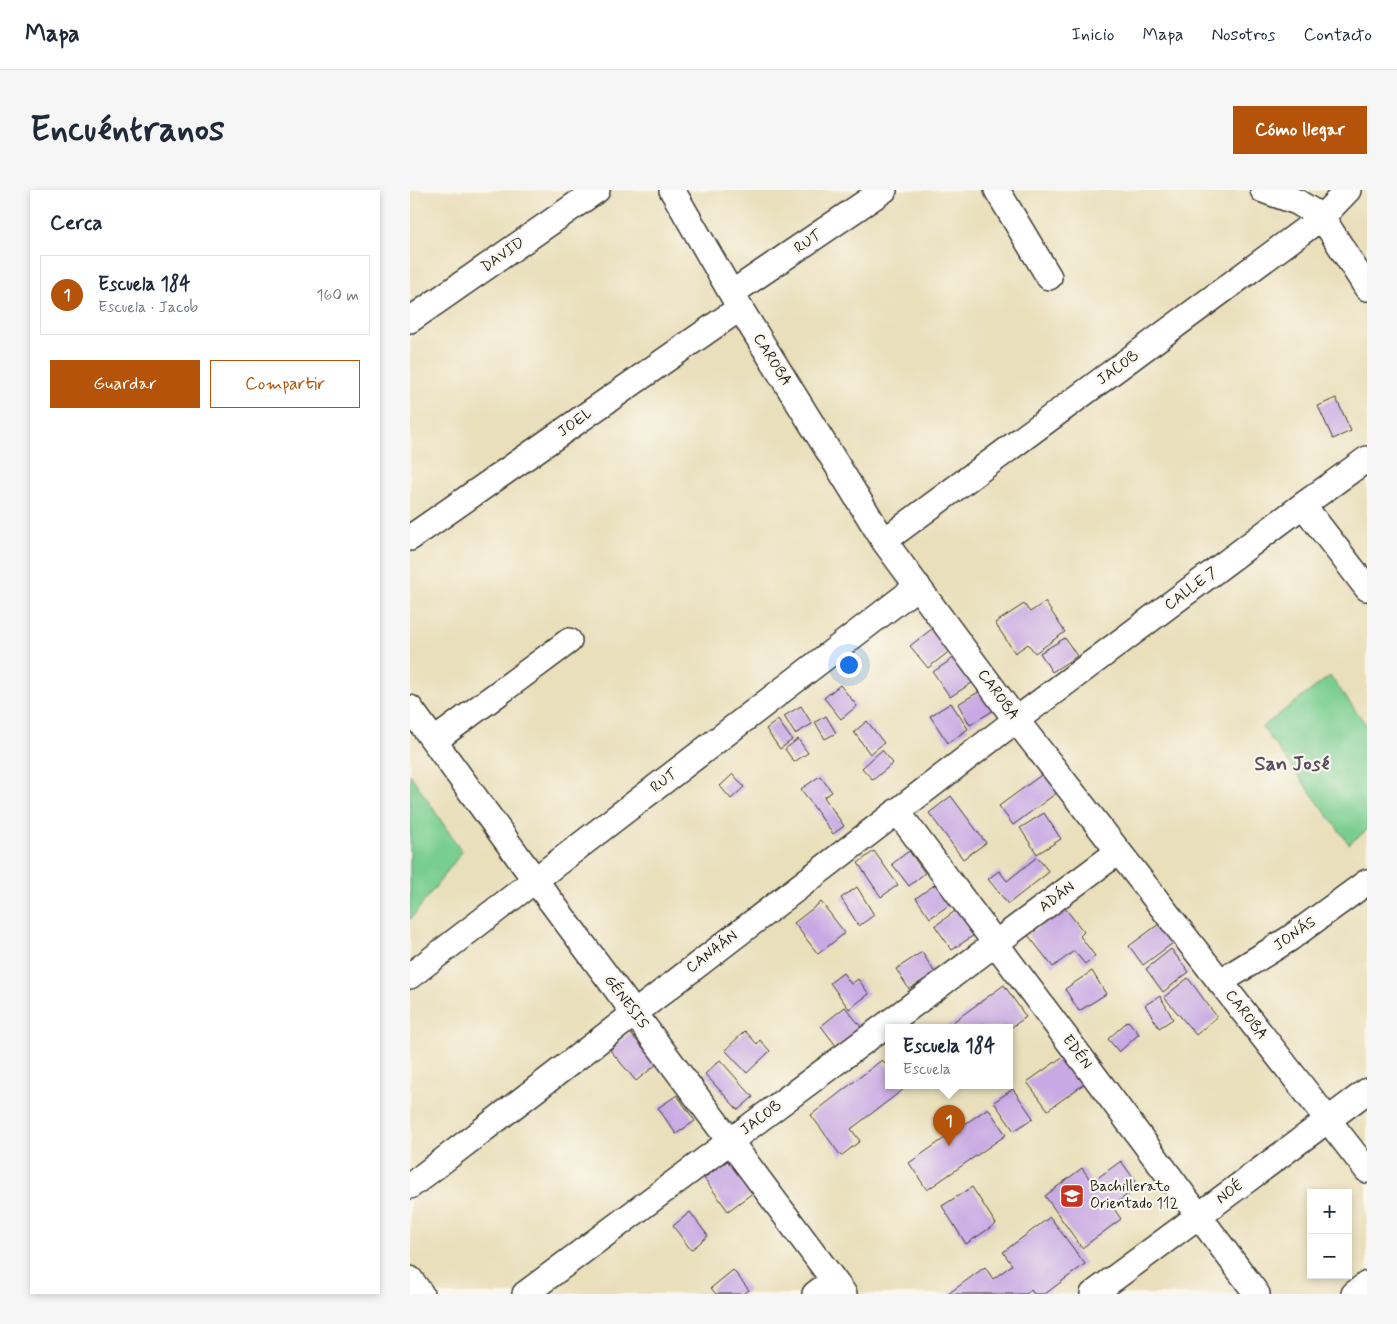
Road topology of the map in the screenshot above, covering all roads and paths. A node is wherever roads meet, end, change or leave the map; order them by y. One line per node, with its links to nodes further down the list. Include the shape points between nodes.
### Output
1 (597, 190): 11 (street, DAVID)
2 (672, 190): 10 (street, CAROBA)
3 (884, 190): 10 (street, RUT)
4 (997, 190): 8 (street)
5 (1262, 190): 7 (street, via 1297,202)
6 (1348, 190): 7 (street, JACOB)
7 (1322, 217): 9 (street); 15 (street, JACOB)
8 (1049, 277)
9 (1367, 288)
10 (736, 301): 14 (street, JOEL); 15 (street, CAROBA)
11 (410, 320)
12 (1367, 459): 13 (street, CALLE 7)
13 (1303, 505): 17 (street); 20 (street, CALLE 7)
14 (410, 538)
15 (884, 541): 16 (street, CAROBA)
16 (918, 586): 20 (street, CAROBA); 24 (street, RUT)
17 (1367, 588)
18 (569, 641): 21 (street)
19 (410, 708): 21 (street, GÉNESIS)
20 (1016, 720): 22 (street, CANAÁN); 23 (street, CAROBA)
21 (434, 741): 24 (street, GÉNESIS)
22 (897, 811): 26 (street, EDÉN); 29 (street, CANAÁN)
23 (1118, 852): 26 (street, ADÁN); 28 (street, CAROBA)
24 (535, 880): 27 (street, RUT); 29 (street, GÉNESIS)
25 (1367, 882): 28 (street, JONÁS, via 1289,939)
26 (996, 942): 30 (street, JACOB); 37 (street, EDÉN)
27 (410, 976)
28 (1220, 982): 33 (street, CAROBA)
29 (634, 1012): 34 (street, GÉNESIS); 36 (street, CANAÁN)
30 (887, 1024)
31 (885, 1025): 34 (street, JACOB)
32 (1367, 1091): 33 (street, NOÉ)
33 (1328, 1119): 35 (street, CAROBA); 37 (street, NOÉ)
34 (731, 1141): 40 (street, GÉNESIS); 42 (street, JACOB)
35 (1367, 1170)
36 (410, 1186)
37 (1199, 1216): 43 (street, NOÉ); 44 (street, EDÉN)
38 (410, 1279): 41 (street)
39 (1367, 1284): 45 (street)
40 (831, 1289)
41 (421, 1294)
42 (525, 1294)
43 (1093, 1294)
44 (1257, 1294)
45 (1354, 1294)

